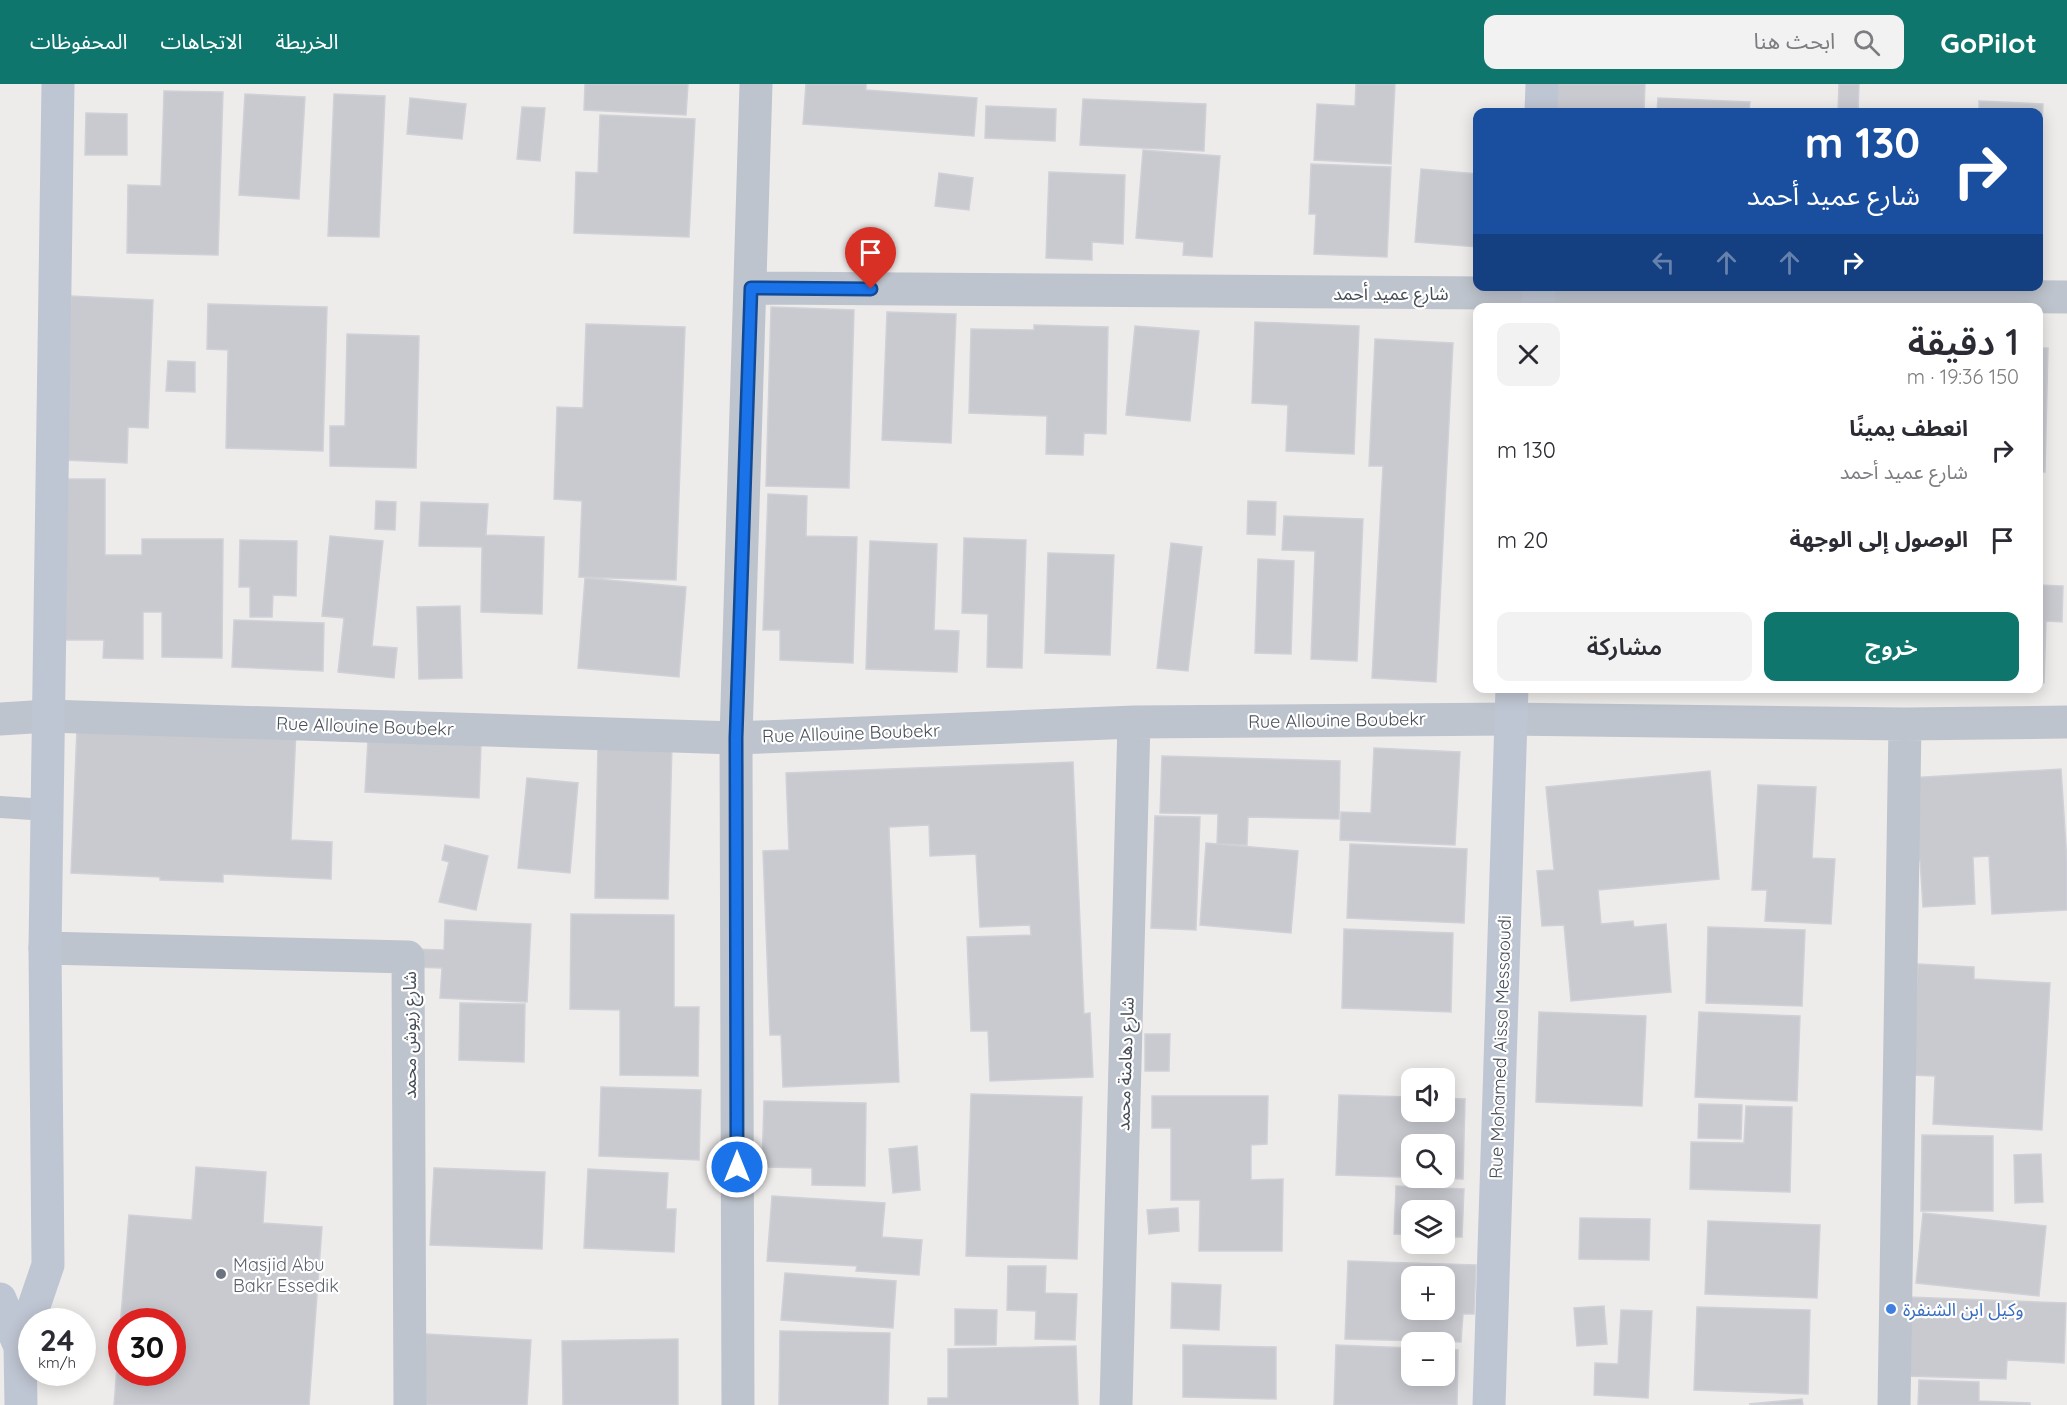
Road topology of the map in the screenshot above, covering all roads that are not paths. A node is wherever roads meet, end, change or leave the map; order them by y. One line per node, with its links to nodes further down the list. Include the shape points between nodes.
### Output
1 (58, 84): 9 (street)
2 (756, 84): 5 (street)
3 (1542, 84): 4 (street)
4 (1542, 108)
5 (751, 288): 6 (street, شارع عميد أحمد); 14 (street)
6 (1539, 296): 7 (street, شارع عميد أحمد)
7 (2067, 297)
8 (1511, 704): 11 (street, Rue Allouine Boubekr); 13 (street, Rue Allouine Boubekr); 26 (street, Rue Mohamed Aissa Messaoudi)
9 (48, 716): 10 (street, Rue Allouine Boubekr); 14 (street, Rue Allouine Boubekr); 16 (street)
10 (0, 719)
11 (1134, 722): 14 (street, Rue Allouine Boubekr); 25 (street, شارع دهامنة محمد)
12 (2067, 722): 13 (street, Rue Allouine Boubekr)
13 (1905, 724): 27 (street)
14 (736, 738): 24 (street)
15 (0, 807): 16 (lane)
16 (47, 810): 17 (street)
17 (45, 948): 19 (street, via 48,1265); 23 (street, شارع زيوش محمد, via 408,957)
18 (0, 1299): 20 (street)
19 (33, 1308)
20 (18, 1342)
21 (21, 1386): 22 (street)
22 (21, 1405)
23 (410, 1405)
24 (738, 1405)
25 (1116, 1405)
26 (1489, 1405)
27 (1894, 1405)

